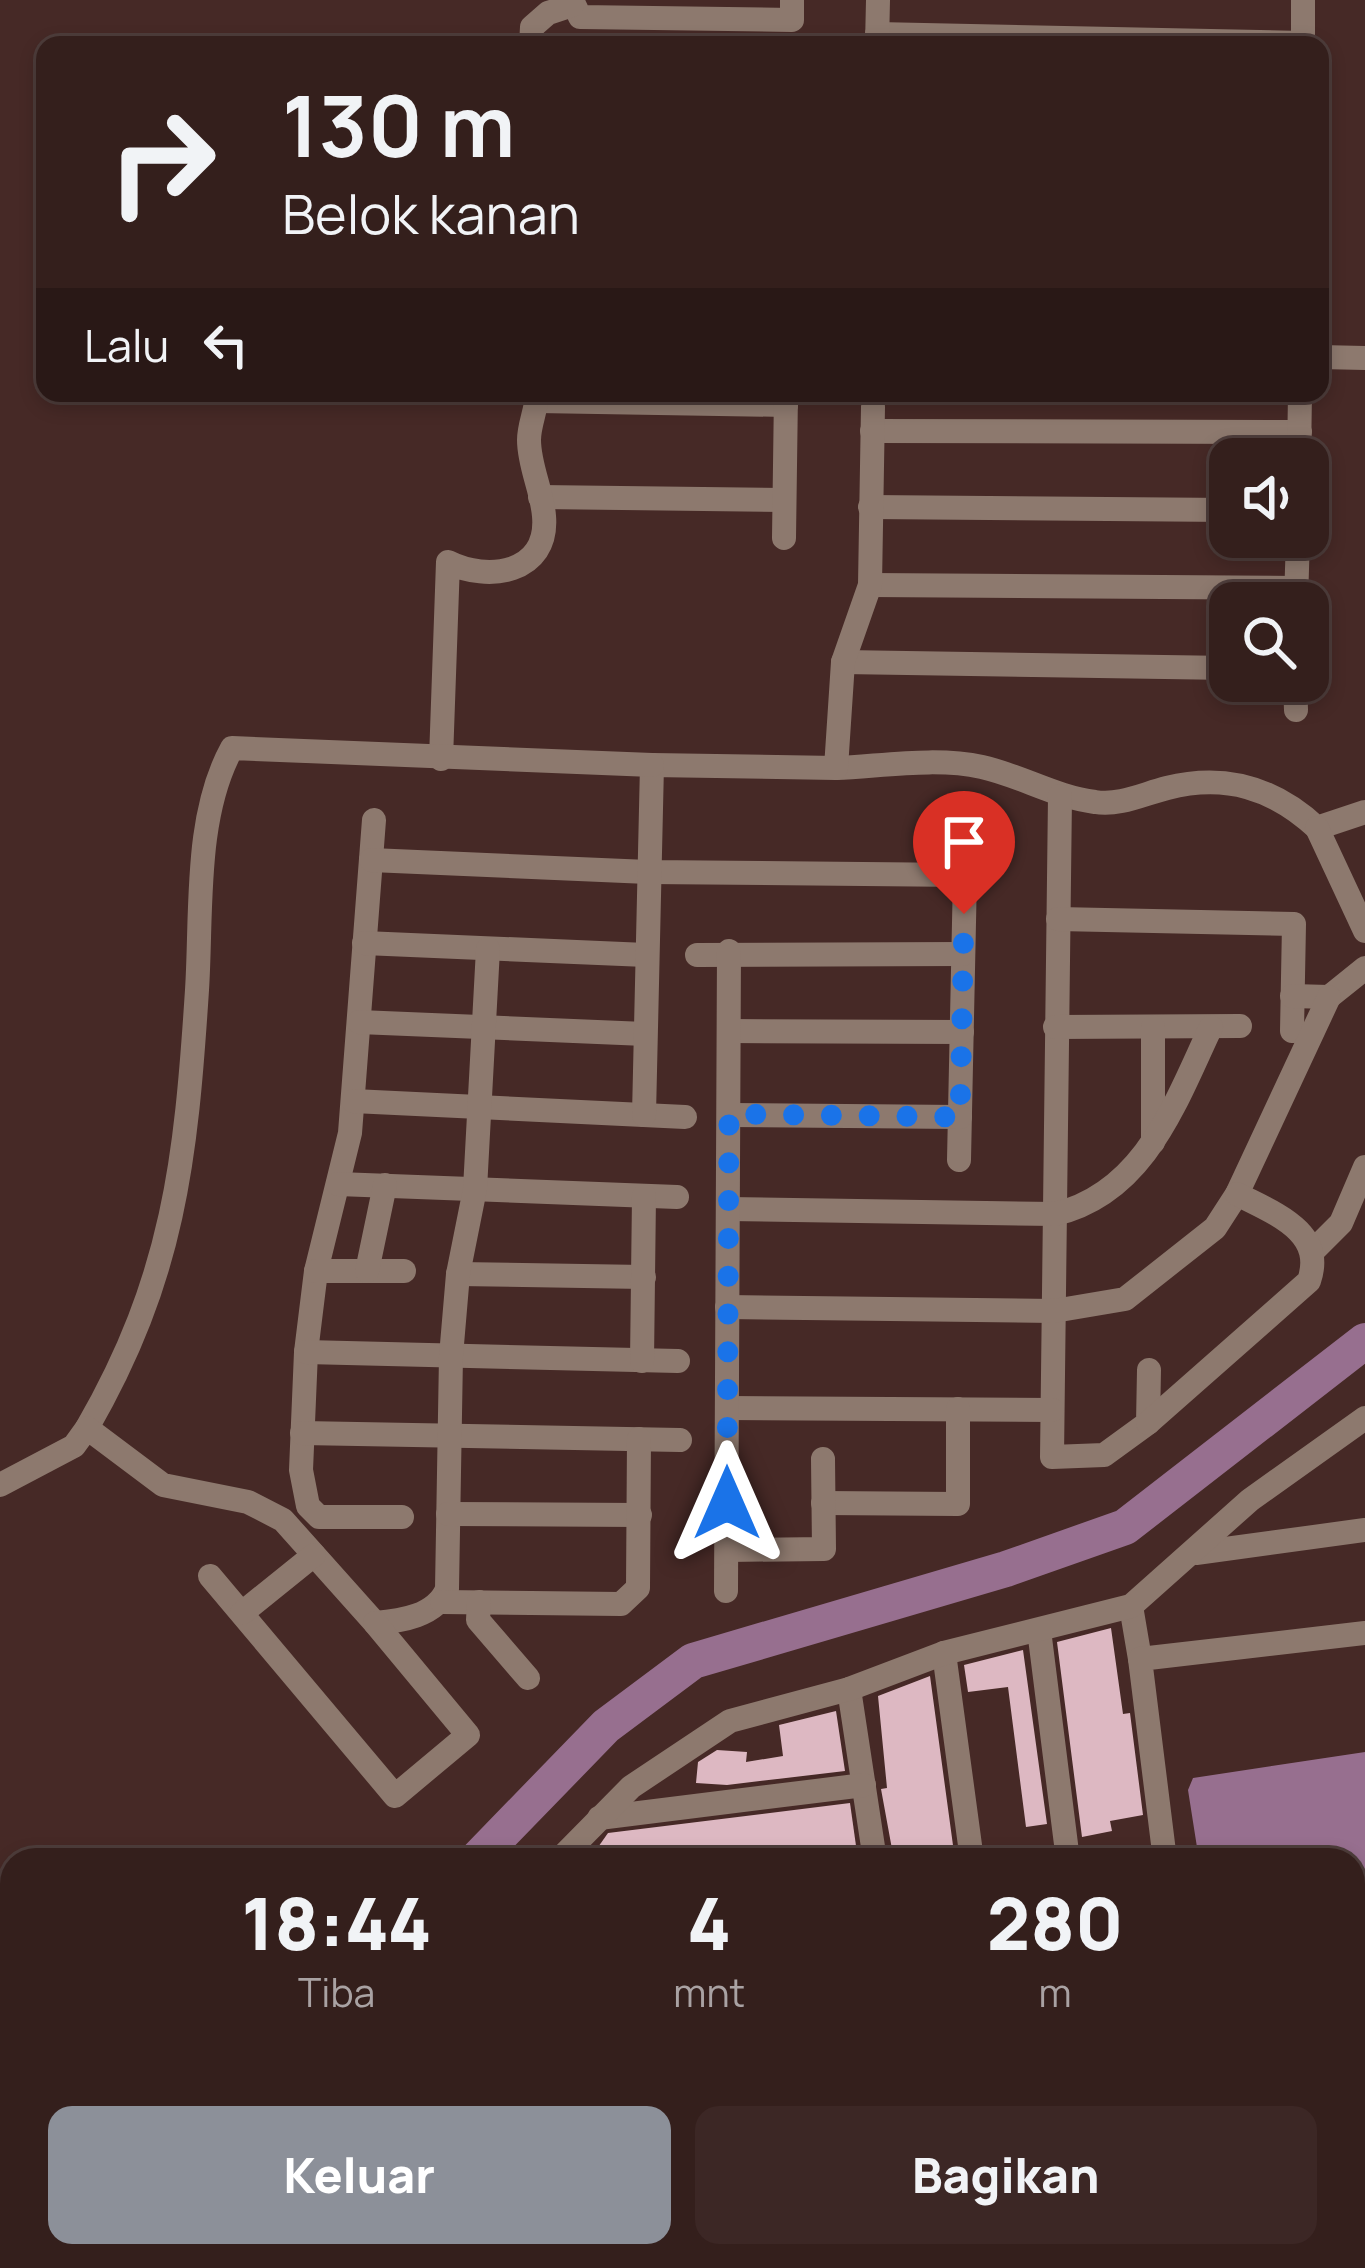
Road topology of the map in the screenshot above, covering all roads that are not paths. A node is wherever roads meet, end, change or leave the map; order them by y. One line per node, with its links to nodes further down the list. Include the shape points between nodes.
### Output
1 (792, 0): 4 (street, via 791,20 580,17)
2 (878, 0): 6 (street)
3 (1303, 0): 7 (street)
4 (572, 3): 5 (street, via 548,13)
5 (532, 36)
6 (877, 36)
7 (1303, 36)
8 (1329, 357): 9 (street)
9 (1365, 358)
10 (536, 402): 15 (street, via 529,440)
11 (786, 402): 16 (street)
12 (1300, 402): 13 (street)
13 (1300, 432): 14 (street); 17 (street, via 872,419)
14 (1300, 438)
15 (540, 497): 16 (street); 26 (street, via 545,520 536,550 519,567 470,574 448,562)
16 (784, 500): 19 (street)
17 (871, 507): 18 (street); 20 (street)
18 (1209, 510)
19 (784, 538)
20 (870, 585): 21 (street); 22 (street)
21 (1209, 593)
22 (843, 662): 23 (street); 28 (street)
23 (1209, 668)
24 (1296, 702): 25 (street)
25 (1296, 710)
26 (441, 759): 27 (street); 90 (street, via 232,748 217,775 180,1177 151,1298)
27 (652, 765): 28 (street); 34 (street)
28 (836, 768): 29 (street, via 975,765)
29 (1060, 796): 32 (street, via 1101,803 1190,783 1232,783 1277,796); 35 (street)
30 (1365, 812): 32 (street)
31 (374, 820): 33 (street)
32 (1318, 828): 36 (street)
33 (371, 860): 34 (street); 37 (street)
34 (648, 872): 40 (street, via 965,875); 41 (street)
35 (1058, 919): 44 (street, via 1294,924); 51 (street)
36 (1365, 931)
37 (364, 944): 38 (street); 46 (street)
38 (488, 949): 41 (street); 47 (street)
39 (729, 951): 40 (street); 42 (street); 52 (street)
40 (963, 954): 54 (street)
41 (646, 955): 55 (street)
42 (697, 955)
43 (1365, 968): 45 (street)
44 (1292, 996): 45 (street); 53 (street)
45 (1329, 997): 68 (street)
46 (358, 1022): 47 (street); 56 (street)
47 (483, 1027): 55 (street); 57 (street)
48 (1154, 1027): 49 (street); 51 (street); 62 (street)
49 (1211, 1027): 50 (street); 62 (street)
50 (1240, 1027)
51 (1055, 1028): 72 (street)
52 (729, 1031): 54 (street); 58 (street)
53 (1292, 1031)
54 (962, 1032): 61 (street)
55 (645, 1034): 59 (street)
56 (353, 1101): 57 (street); 65 (street)
57 (482, 1108): 59 (street); 67 (street)
58 (729, 1114): 61 (street); 71 (street)
59 (644, 1115): 60 (street)
60 (685, 1117)
61 (960, 1117): 63 (street)
62 (1153, 1150): 72 (street, via 1095,1199)
63 (959, 1160)
64 (1365, 1167): 73 (street, via 1341,1223)
65 (338, 1184): 66 (street); 74 (street)
66 (385, 1185): 67 (street); 75 (street)
67 (476, 1189): 69 (street); 77 (street)
68 (1237, 1195): 73 (street, via 1288,1222); 80 (street, via 1215,1228 1125,1299)
69 (644, 1196): 70 (street); 78 (street)
70 (677, 1197)
71 (728, 1209): 72 (street); 79 (street)
72 (1055, 1214): 80 (street)
73 (1313, 1251): 89 (street, via 1309,1281)
74 (316, 1271): 75 (street); 81 (street)
75 (367, 1271): 76 (street)
76 (404, 1271)
77 (458, 1274): 78 (street); 82 (street)
78 (644, 1277): 83 (street)
79 (728, 1307): 80 (street); 86 (street)
80 (1054, 1311): 88 (street)
81 (306, 1352): 82 (street); 92 (street)
82 (451, 1356): 83 (street); 93 (street)
83 (642, 1361): 84 (street)
84 (678, 1361)
85 (1149, 1370): 89 (street)
86 (728, 1408): 87 (street); 103 (street)
87 (958, 1409): 88 (street); 98 (street, via 958,1504)
88 (1052, 1410): 89 (street, via 1052,1457 1104,1455)
89 (1148, 1423)
90 (87, 1428): 97 (street, via 74,1446); 105 (street, via 163,1485 248,1502 283,1520)
91 (1358, 1429): 104 (street, via 1250,1500)
92 (302, 1433): 93 (street); 101 (street, via 308,1507 319,1517)
93 (451, 1436): 94 (street); 99 (street)
94 (639, 1439): 95 (street); 100 (street)
95 (680, 1440)
96 (823, 1459): 98 (street)
97 (0, 1485)
98 (823, 1503): 103 (street, via 824,1549)
99 (448, 1514): 100 (street); 108 (street)
100 (640, 1515): 109 (street, via 638,1588 621,1604)
101 (402, 1517)
102 (1365, 1530): 104 (street)
103 (727, 1550): 107 (street)
104 (1196, 1553): 110 (street)
105 (314, 1555): 111 (street); 112 (street)
106 (210, 1576): 111 (street)
107 (727, 1591)
108 (442, 1601): 109 (street); 112 (street)
109 (479, 1602): 117 (street, via 478,1620)
110 (1131, 1606): 113 (street); 116 (street)
111 (242, 1613): 112 (street, via 395,1796 468,1736)
112 (375, 1624)
113 (1040, 1630): 115 (street); 124 (street)
114 (1365, 1633): 116 (street)
115 (944, 1653): 118 (street); 123 (street)
116 (1139, 1659): 125 (street)
117 (528, 1678)
118 (849, 1689): 119 (street); 120 (street, via 716,1728)
119 (864, 1785): 120 (street); 122 (street)
120 (599, 1817): 121 (street)
121 (571, 1848)
122 (872, 1848)
123 (970, 1848)
124 (1067, 1848)
125 (1164, 1848)

